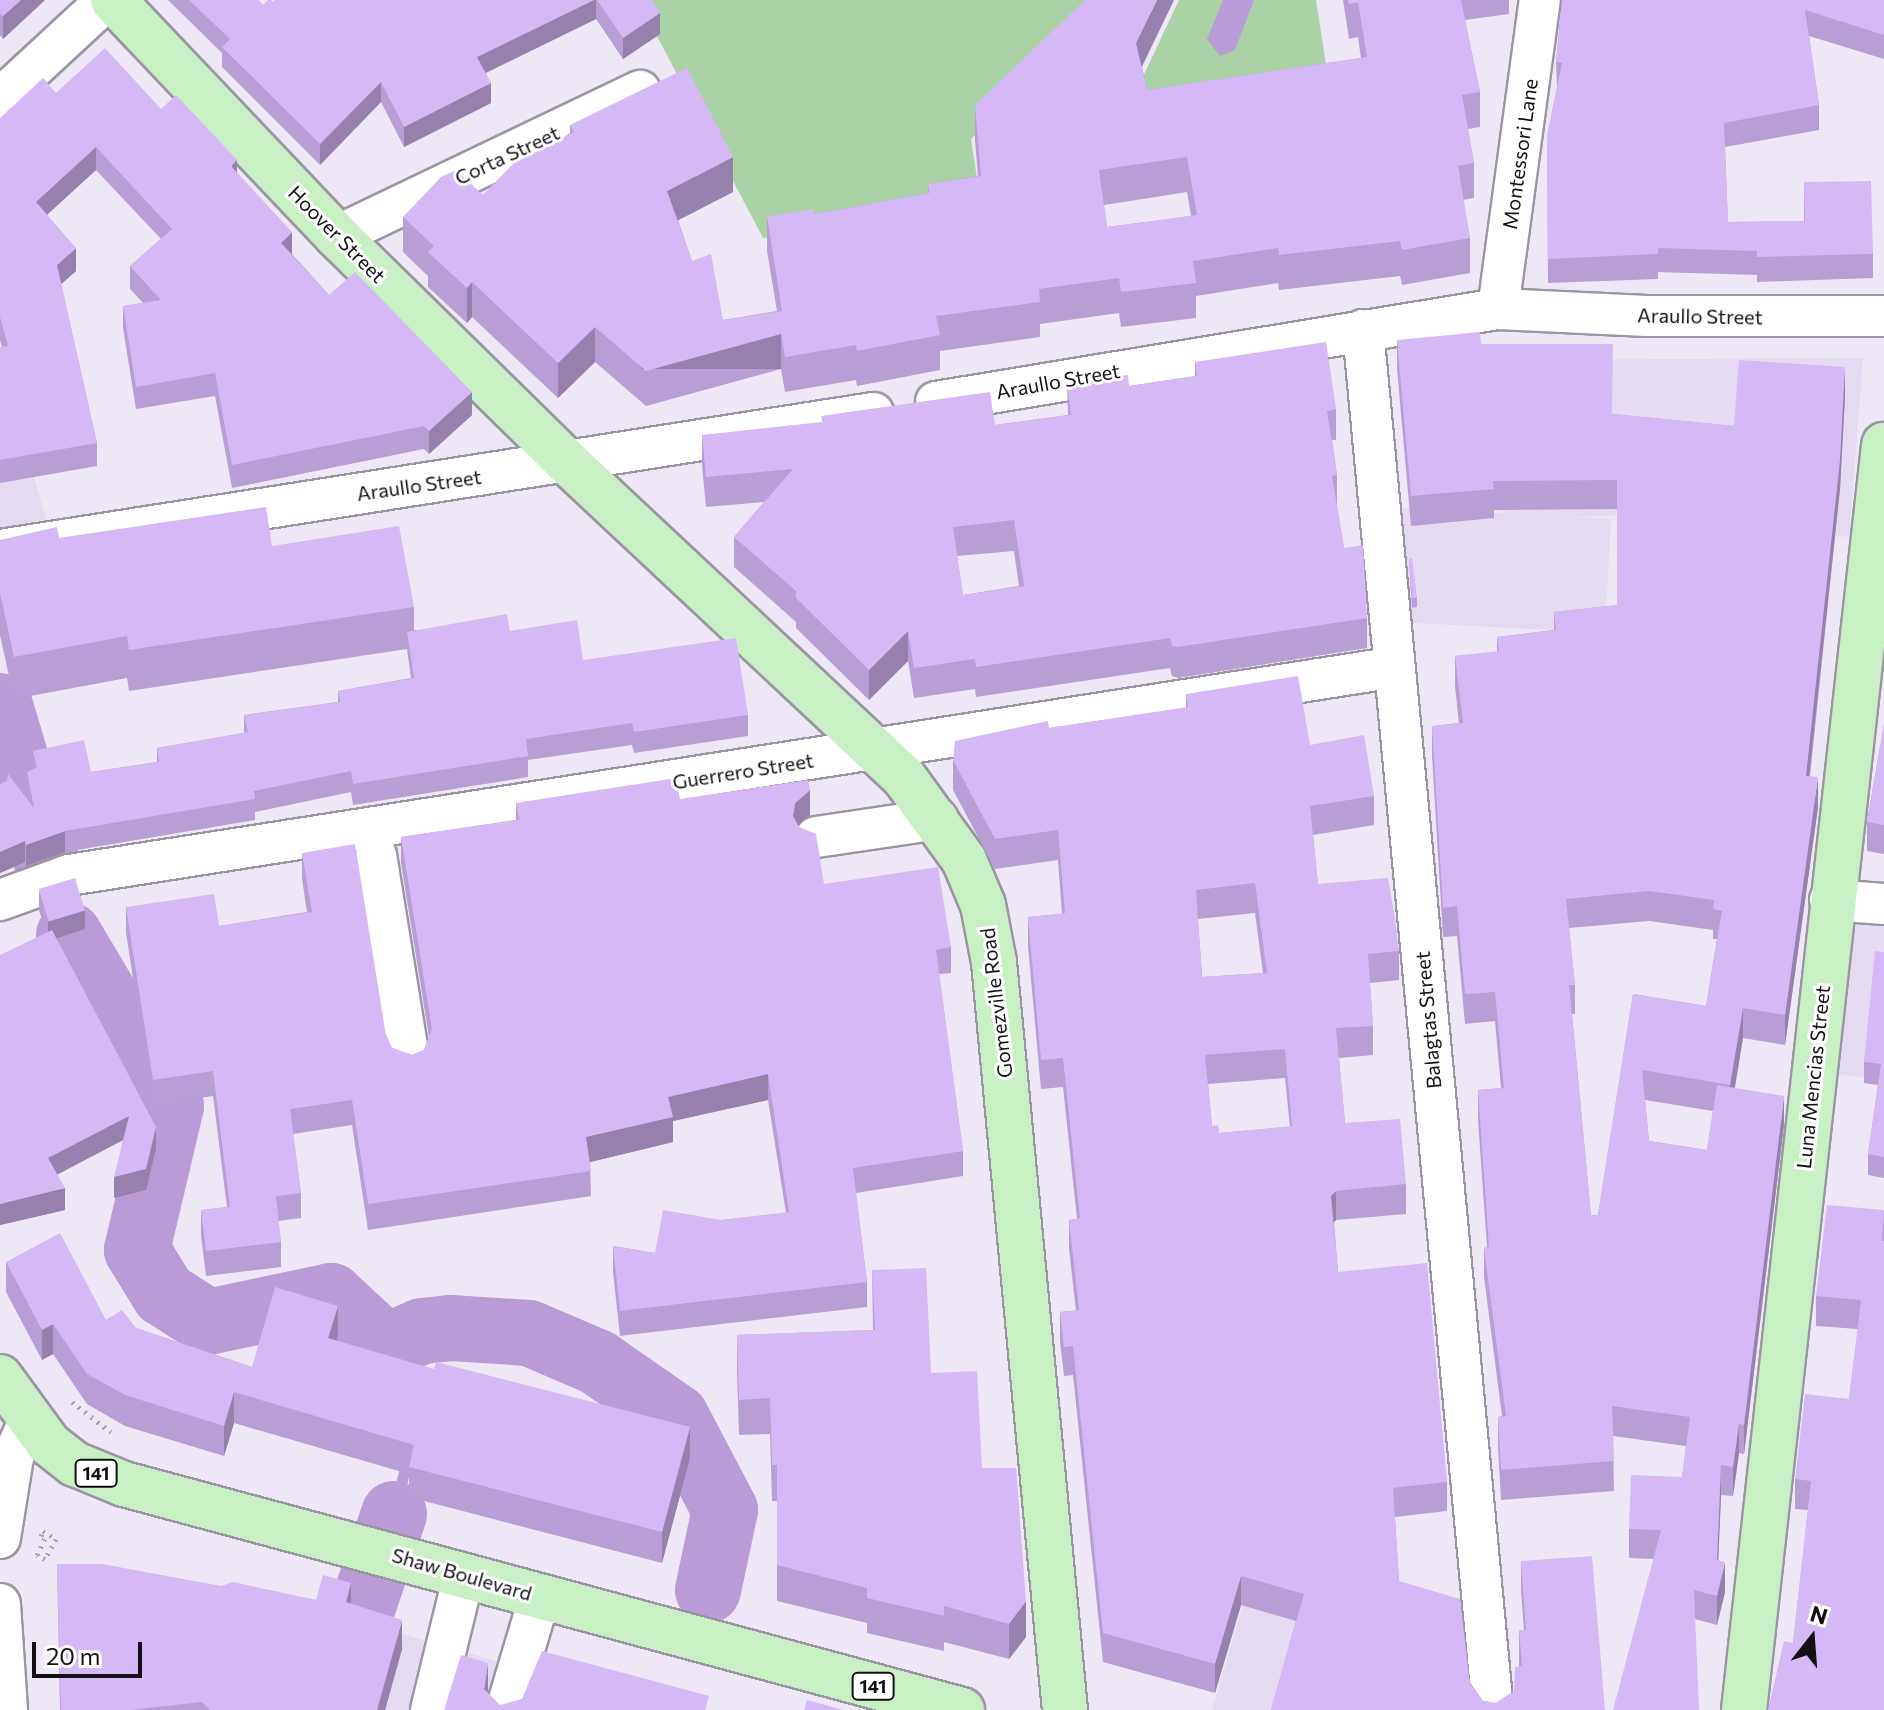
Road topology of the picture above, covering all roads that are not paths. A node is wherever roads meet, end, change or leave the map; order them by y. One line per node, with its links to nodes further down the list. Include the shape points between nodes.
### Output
1 (110, 0): 4 (street); 5 (main road, Hoover Street)
2 (1540, 0): 6 (street, Montessori Lane)
3 (677, 74): 5 (street, Corta Street)
4 (0, 99)
5 (337, 236): 10 (main road, Hoover Street)
6 (1498, 309): 7 (street, Araullo Street, via 1647,316); 8 (street, Araullo Street)
7 (1884, 316)
8 (1363, 330): 10 (street, Araullo Street); 12 (street, Balagtas Street)
9 (1884, 445): 18 (main road, Luna Mencias Street)
10 (568, 463): 11 (street, Araullo Street); 13 (main road, Gomezville Road)
11 (0, 550)
12 (1395, 667): 13 (street, Guerrero Street); 32 (street, Balagtas Street)
13 (878, 751): 14 (main road, Gomezville Road); 17 (street, Guerrero Street, via 69,875)
14 (938, 819): 15 (street); 31 (main road, Gomezville Road, via 983,905 994,962)
15 (816, 837)
16 (376, 855): 20 (street)
17 (14, 893)
18 (1830, 900): 19 (street); 33 (main road, Luna Mencias Street, via 1821,1207)
19 (1884, 904)
20 (409, 1058)
21 (0, 1377): 22 (main road, Shaw Boulevard / 141)
22 (29, 1421): 23 (street, via 13,1457); 24 (main road, Shaw Boulevard / 141, via 75,1464 124,1484)
23 (0, 1538)
24 (464, 1575): 25 (main road, Shaw Boulevard / 141); 28 (street)
25 (540, 1596): 29 (street); 30 (main road, Shaw Boulevard / 141)
26 (0, 1604): 27 (street)
27 (7, 1710)
28 (431, 1710)
29 (506, 1710)
30 (962, 1710)
31 (1065, 1710)
32 (1493, 1710)
33 (1744, 1710)

